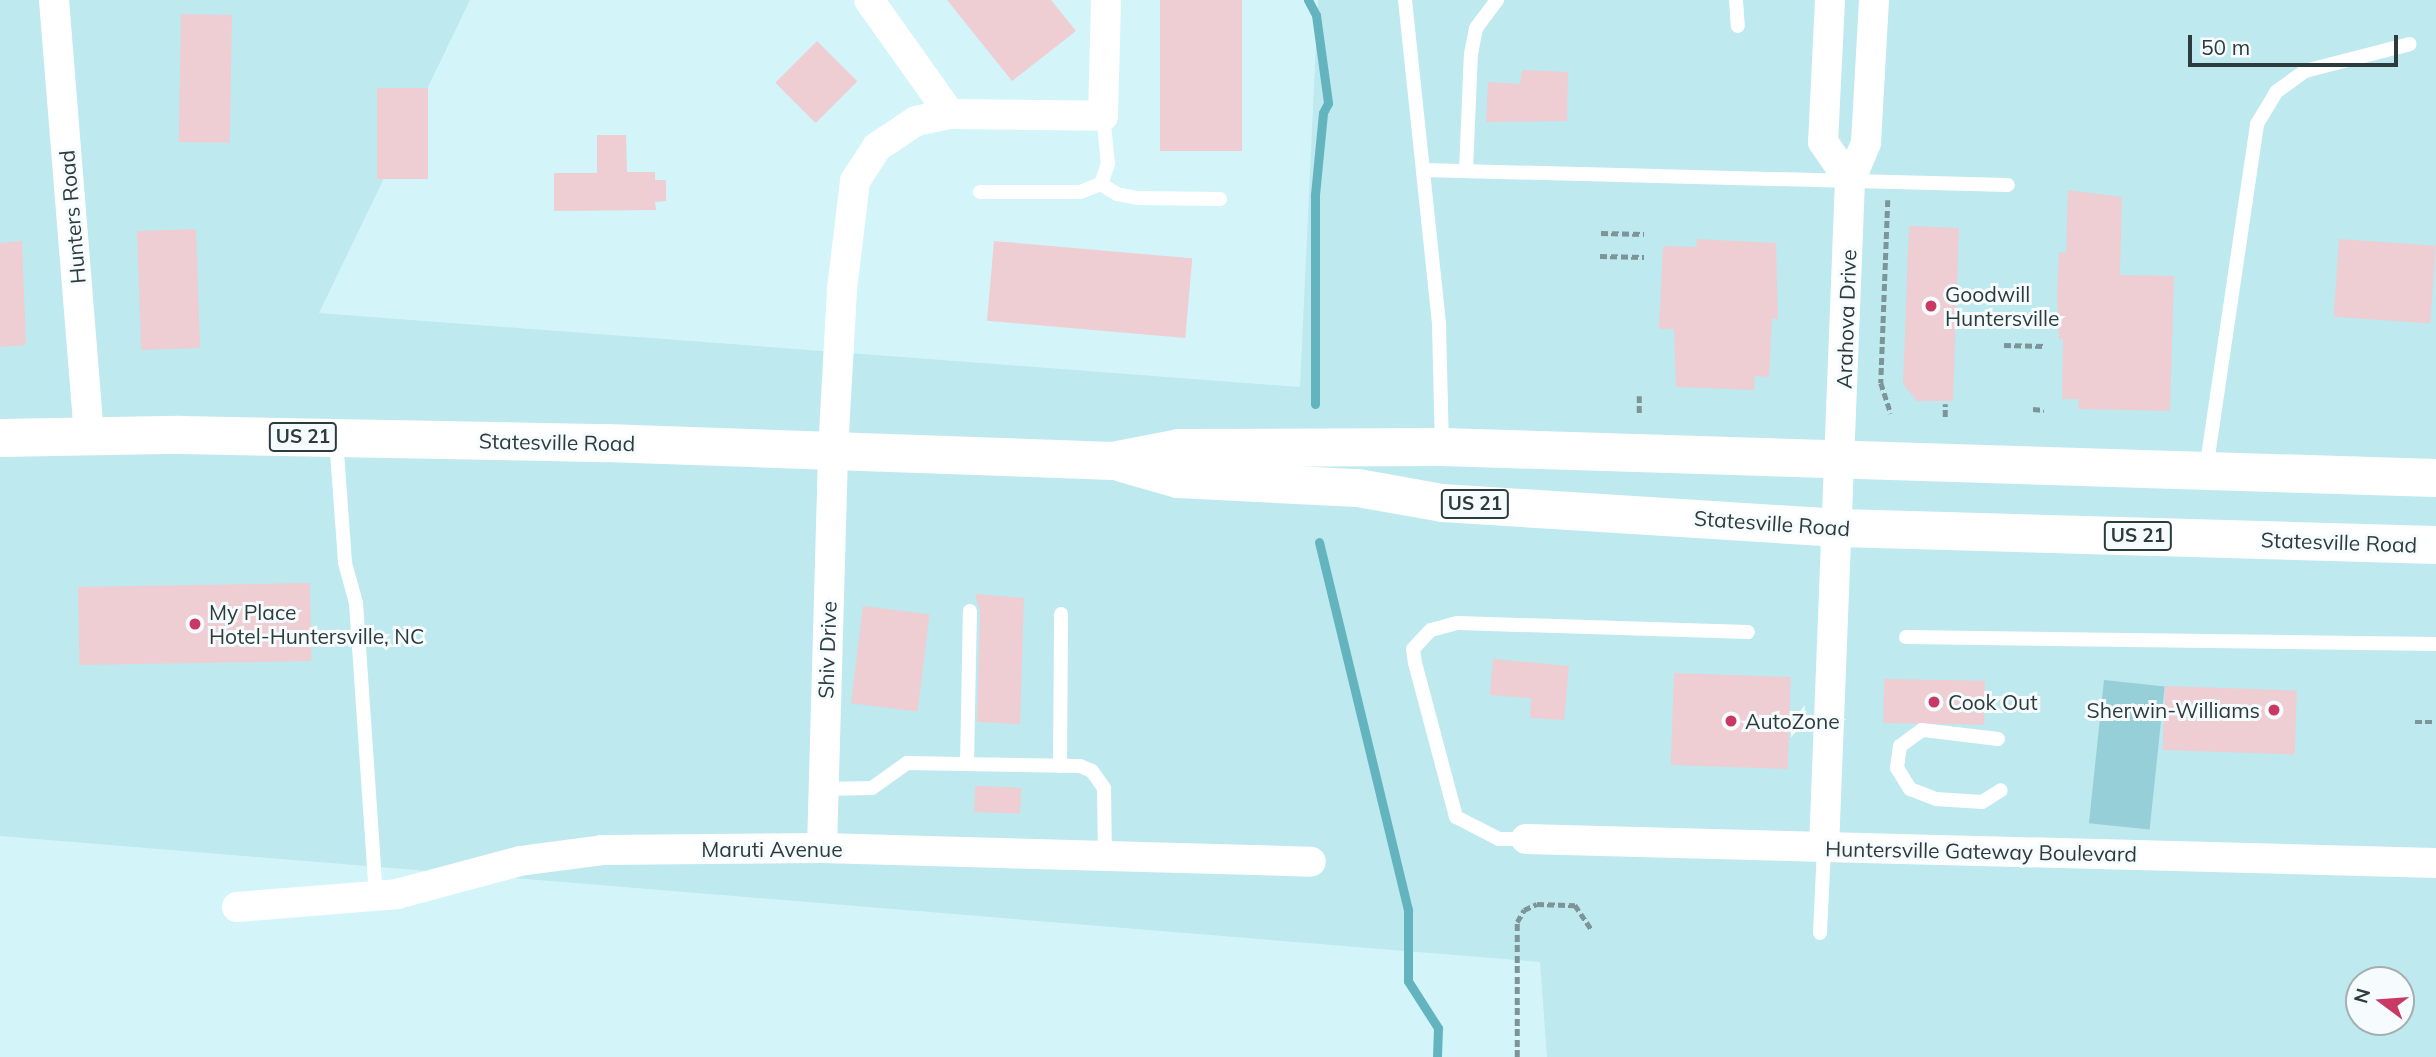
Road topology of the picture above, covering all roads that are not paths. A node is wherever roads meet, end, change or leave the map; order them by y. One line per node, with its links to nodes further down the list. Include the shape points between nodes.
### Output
1 (54, 0): 20 (street, Hunters Road)
2 (869, 0): 11 (street)
3 (1106, 0): 12 (street)
4 (1405, 0): 13 (lane)
5 (1497, 0): 14 (lane, via 1476,28 1471,54)
6 (1736, 0): 9 (lane)
7 (1830, 0): 15 (street, via 1823,142)
8 (1874, 0): 15 (street, Arahova Drive, via 1866,143)
9 (1738, 26)
10 (2410, 44): 27 (lane, via 2305,71 2276,92 2257,124)
11 (950, 114): 12 (street, Shiv Drive); 24 (street, Shiv Drive, via 916,121 877,147 855,181 842,289)
12 (1103, 116): 16 (lane, via 1108,164)
13 (1423, 170): 14 (lane); 23 (lane, via 1439,325)
14 (1466, 171): 15 (lane)
15 (1850, 181): 17 (lane); 25 (street, Arahova Drive)
16 (1101, 184): 18 (lane, via 1080,192); 19 (lane, via 1117,194 1138,198)
17 (2008, 185)
18 (980, 192)
19 (1220, 199)
20 (89, 435): 21 (main road, Statesville Road / US 21); 22 (main road, Statesville Road / US 21)
21 (336, 437): 24 (main road, Statesville Road / US 21); 47 (lane, via 345,563 356,603)
22 (0, 438)
23 (1442, 447): 25 (main road, Statesville Road / US 21); 26 (main road, Statesville Road / US 21, via 1180,448)
24 (834, 452): 26 (main road, Statesville Road / US 21); 39 (street, Shiv Drive)
25 (1842, 457): 27 (main road, Statesville Road / US 21); 29 (street, Arahova Drive)
26 (1113, 461): 29 (main road, Statesville Road / US 21, via 1178,479 1358,488 1441,503)
27 (2206, 471): 28 (main road, Statesville Road / US 21)
28 (2436, 478)
29 (1840, 528): 30 (main road, Statesville Road / US 21); 43 (street, Arahova Drive)
30 (2436, 545)
31 (970, 611): 37 (lane)
32 (1061, 614): 38 (lane)
33 (1748, 632): 41 (lane, via 1458,623 1431,630 1413,649 1457,817 1499,839)
34 (1906, 637): 35 (lane)
35 (2436, 644)
36 (1998, 738): 40 (lane, via 1922,730 1900,746 1897,768 1910,789 1936,799 1982,802)
37 (967, 764): 38 (lane); 39 (lane, via 907,763 872,788)
38 (1060, 766): 44 (lane, via 1080,766 1100,778)
39 (823, 789): 42 (street, Shiv Drive)
40 (2001, 790)
41 (1526, 839): 43 (street, Huntersville Gateway Boulevard)
42 (822, 848): 44 (street, Maruti Avenue); 47 (street, Maruti Avenue, via 567,853)
43 (1824, 848): 46 (street, Huntersville Gateway Boulevard); 49 (lane)
44 (1105, 856): 45 (street, Maruti Avenue)
45 (1311, 862)
46 (2436, 863)
47 (376, 897): 48 (street, Maruti Avenue)
48 (237, 907)
49 (1819, 933)

